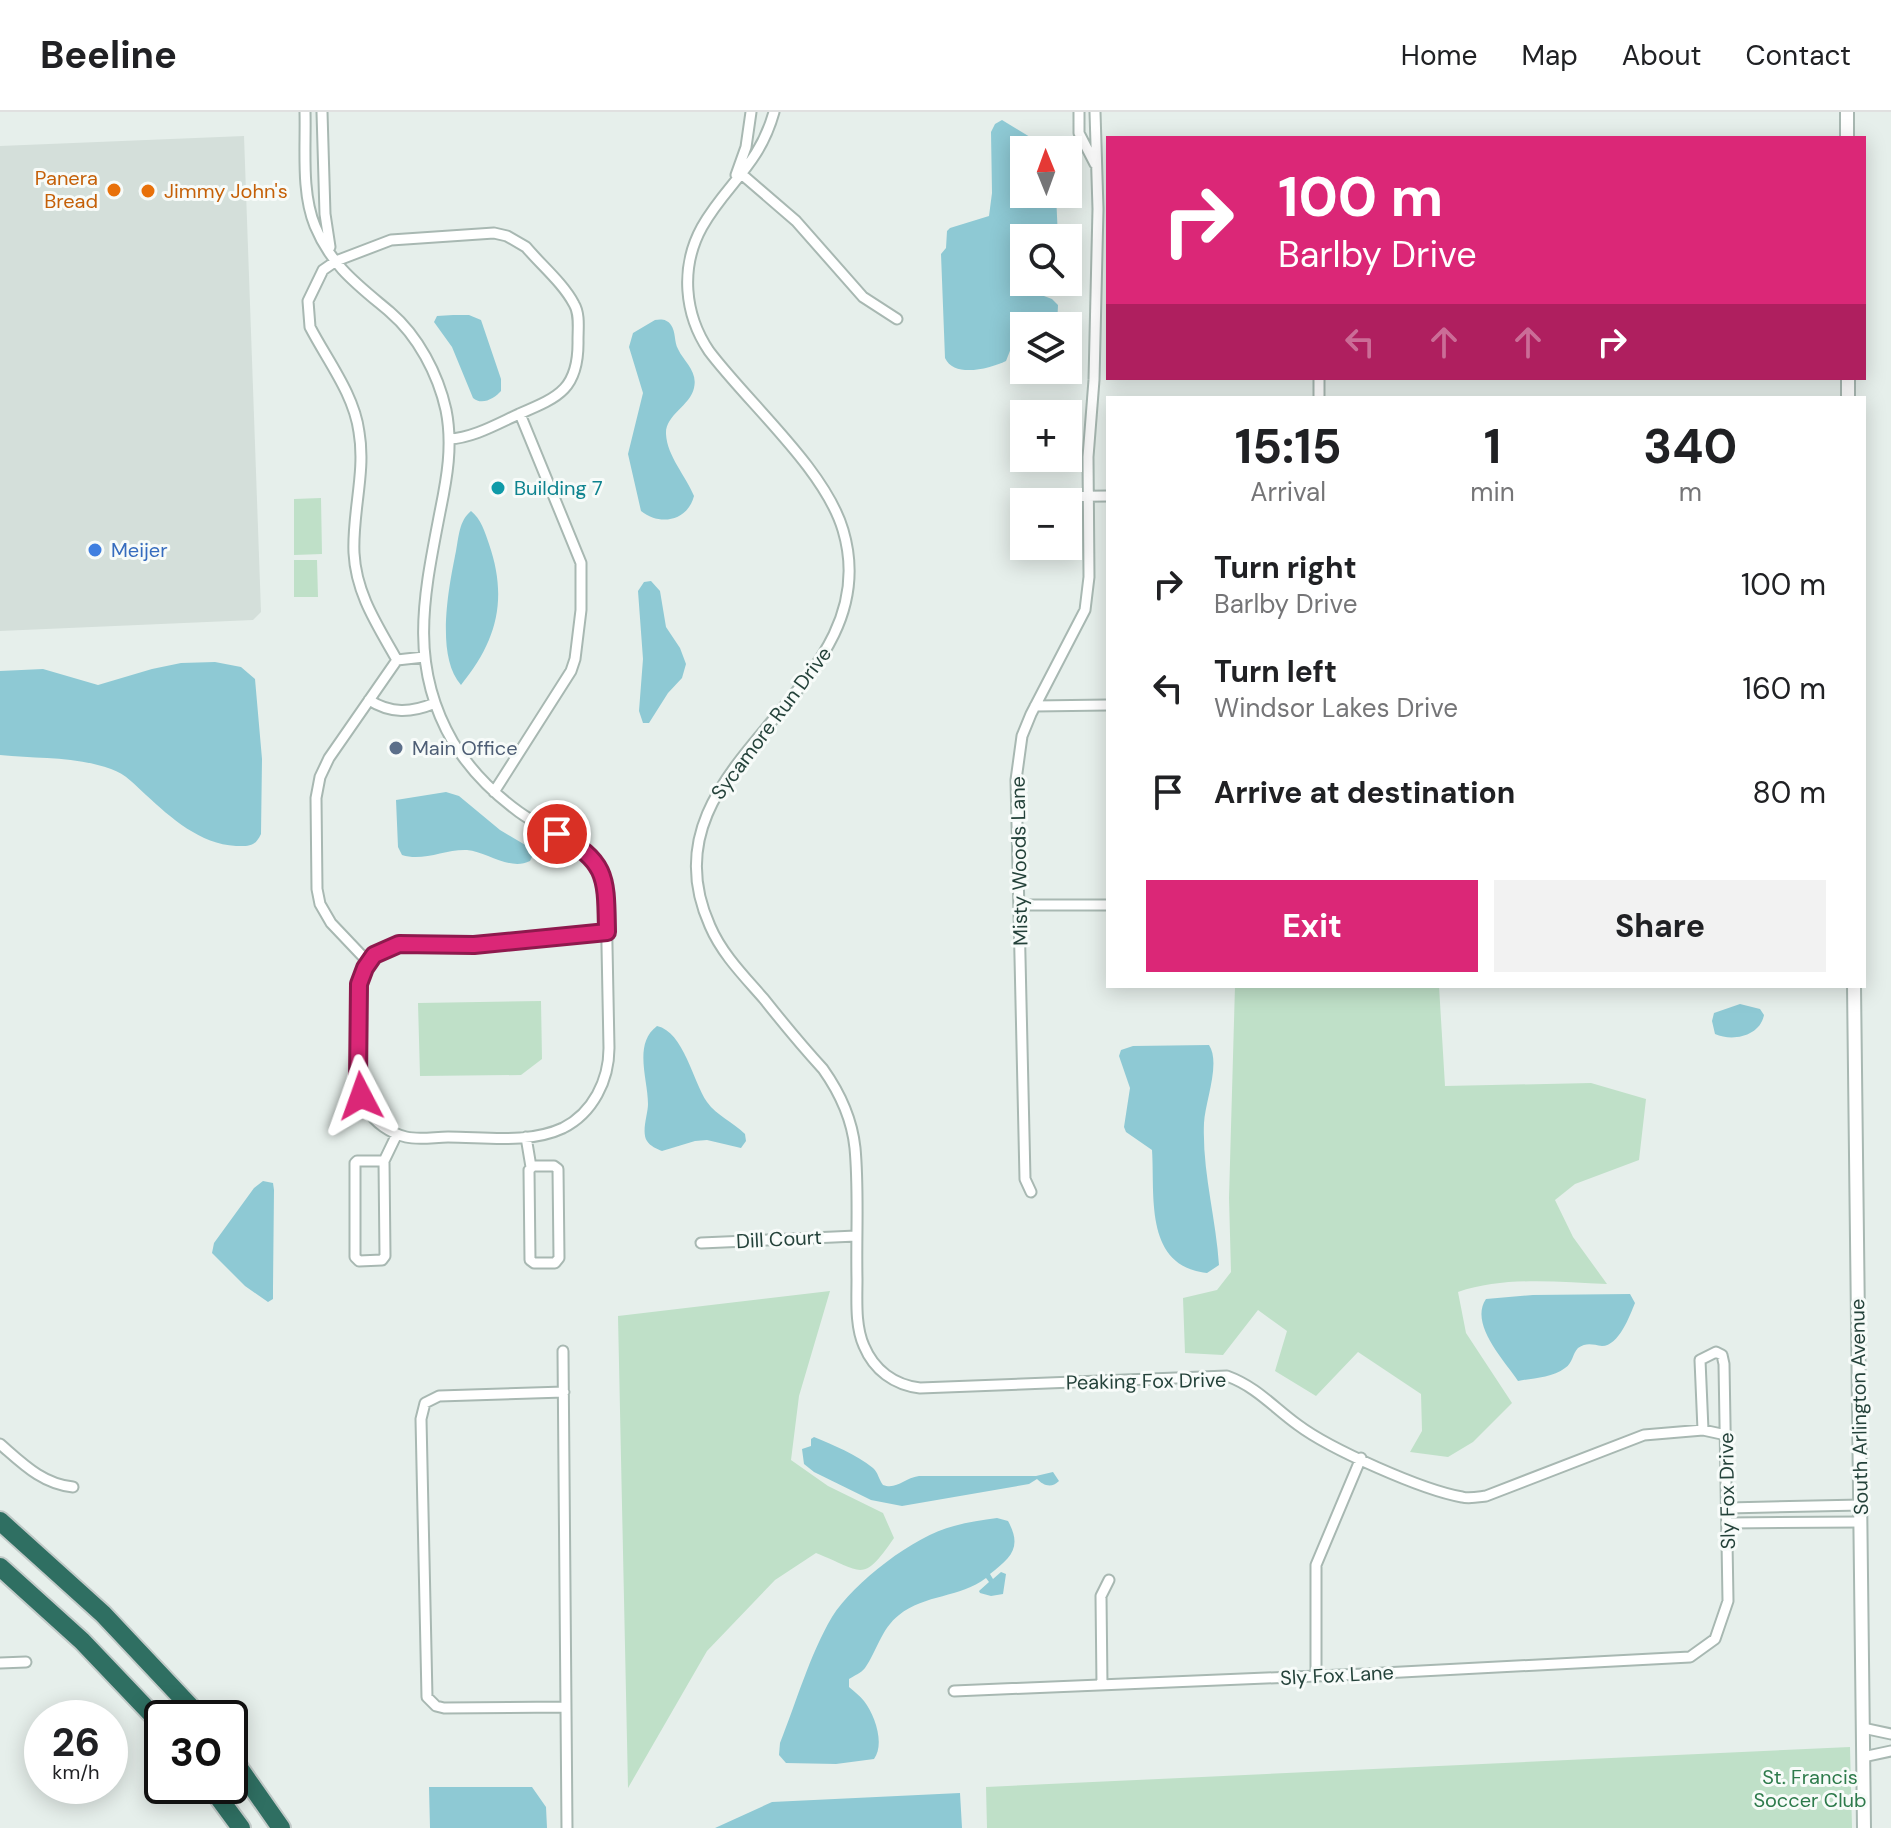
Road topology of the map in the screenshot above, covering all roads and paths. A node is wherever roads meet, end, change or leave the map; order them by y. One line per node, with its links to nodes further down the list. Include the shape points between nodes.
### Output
1 (305, 112): 11 (street, via 308,200 315,226)
2 (322, 112): 11 (street, via 327,232)
3 (751, 112): 10 (street, Sycamore Run Drive)
4 (774, 112): 10 (street, Sycamore Run Drive, via 762,146)
5 (1079, 112): 9 (street, via 1079,133)
6 (1095, 112): 9 (street, Misty Woods Lane)
7 (1847, 112): 8 (street)
8 (1847, 136)
9 (1096, 167): 16 (street, Misty Woods Lane)
10 (740, 173): 12 (street, via 796,221 863,297); 35 (street, Sycamore Run Drive, via 703,226 692,252 688,279 693,318 715,358 826,492 844,534 849,584 830,646 711,803 698,849 698,885 723,951 823,1069 842,1101 854,1147)
11 (336, 261): 13 (street, via 400,238 494,233 528,248 572,300 578,315 578,356 570,382 550,401); 14 (street, via 416,342 440,390); 19 (street, via 315,284 307,317 358,423 356,574 366,605)
12 (897, 319)
13 (520, 414): 14 (street); 24 (street, via 580,558 581,610 571,671)
14 (449, 439): 18 (street, via 448,473 423,603)
15 (1082, 496): 16 (street)
16 (1089, 496): 17 (street); 23 (street, Misty Woods Lane, via 1085,610)
17 (1106, 496)
18 (424, 657): 19 (street); 21 (street)
19 (397, 660): 20 (street)
20 (369, 700): 21 (street, via 391,711); 28 (street, via 329,758 316,802 320,904)
21 (435, 703): 24 (street, via 457,748)
22 (1106, 705): 23 (street)
23 (1035, 706): 25 (street, Misty Woods Lane, via 1022,736 1016,780)
24 (494, 792): 27 (street, via 594,860 606,891)
25 (1019, 905): 26 (street); 34 (street, Misty Woods Lane, via 1025,1179)
26 (1106, 905)
27 (607, 932): 28 (street, via 474,945 399,944); 31 (street, via 606,1073 583,1113 568,1125)
28 (368, 962): 30 (street, via 359,984 358,1081 369,1112)
29 (1854, 988): 45 (street, South Arlington Avenue)
30 (397, 1134): 31 (street); 32 (street)
31 (526, 1137): 33 (street)
32 (384, 1161): 32 (street, via 385,1257 359,1261 355,1163)
33 (531, 1167): 33 (street, via 530,1260 555,1263 558,1169)
34 (1031, 1192)
35 (856, 1236): 36 (street, Dill Court); 37 (street, Sycamore Run Drive)
36 (701, 1243)
37 (857, 1312): 43 (street, Peaking Fox Drive, via 872,1361 904,1386 1227,1376 1248,1384 1322,1441)
38 (563, 1351): 39 (street)
39 (564, 1392): 60 (street); 60 (street, via 439,1396 425,1403 421,1419 427,1697 444,1708)
40 (1703, 1430): 41 (street, Peaking Fox Drive); 41 (street, Sly Fox Drive, via 1700,1360 1709,1353 1722,1355); 43 (street, Peaking Fox Drive, via 1644,1435 1486,1496 1465,1498)
41 (1726, 1435): 46 (street, Sly Fox Drive)
42 (0, 1444): 44 (street, via 40,1477)
43 (1361, 1458): 55 (street, via 1316,1565)
44 (73, 1487)
45 (1861, 1505): 46 (street); 48 (street, South Arlington Avenue)
46 (1728, 1508): 49 (street, Sly Fox Drive)
47 (0, 1521): 58 (highway, via 103,1614)
48 (1861, 1522): 49 (street); 61 (street, South Arlington Avenue)
49 (1728, 1523): 52 (street, Sly Fox Drive, via 1728,1601)
50 (0, 1567): 59 (highway)
51 (1109, 1580): 56 (street, via 1101,1596)
52 (1715, 1639): 55 (street, Sly Fox Lane, via 1690,1657)
53 (26, 1662): 54 (street)
54 (0, 1663)
55 (1316, 1676): 56 (street, Sly Fox Lane)
56 (1102, 1685): 57 (street, Sly Fox Lane)
57 (954, 1691)
58 (184, 1700)
59 (144, 1706)
60 (565, 1707): 67 (street)
61 (1863, 1728): 62 (street); 64 (street, South Arlington Avenue)
62 (1891, 1734)
63 (1891, 1751): 64 (street)
64 (1863, 1757): 70 (street, South Arlington Avenue)
65 (248, 1781): 69 (highway)
66 (223, 1804): 68 (highway)
67 (567, 1824)
68 (241, 1828)
69 (281, 1828)
70 (1864, 1828)

